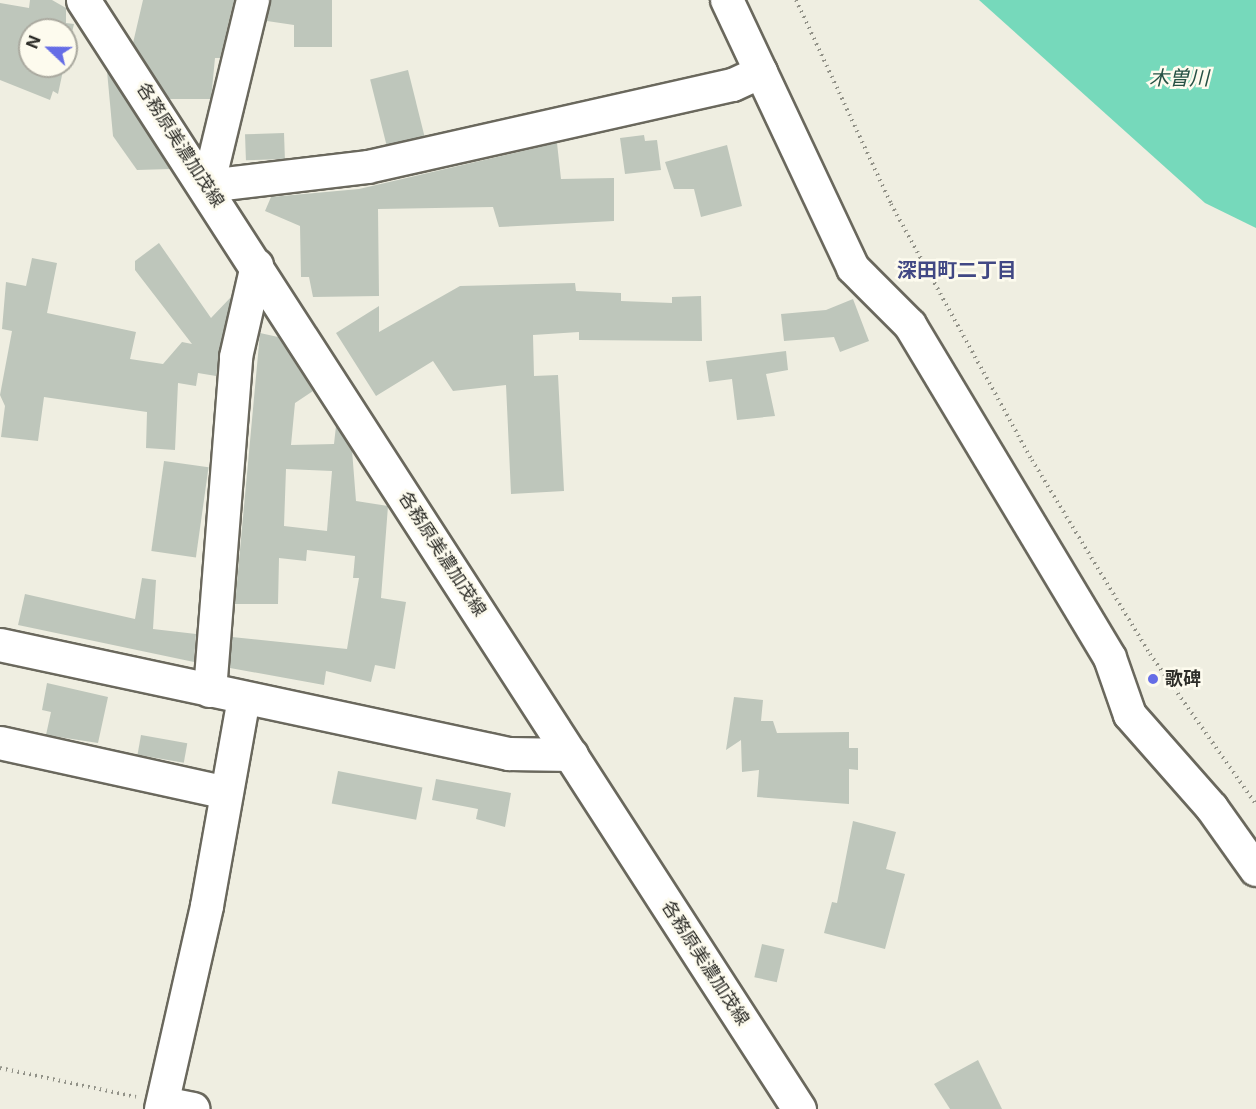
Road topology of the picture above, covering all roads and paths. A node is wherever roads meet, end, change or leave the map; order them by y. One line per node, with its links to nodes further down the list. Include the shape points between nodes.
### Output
1 (83, 0): 6 (main road, 各務原美濃加茂線)
2 (253, 0): 6 (street)
3 (727, 0): 5 (street)
4 (796, 0): 14 (path, via 891,204 1032,460 1150,654)
5 (760, 72): 6 (street, via 733,85 368,166); 15 (street, via 853,268 909,325 1110,658 1130,715 1212,808)
6 (208, 186): 7 (main road, 各務原美濃加茂線)
7 (257, 265): 9 (street, via 237,357); 12 (main road, 各務原美濃加茂線)
8 (0, 645): 9 (street)
9 (210, 691): 10 (street)
10 (244, 698): 12 (street, via 509,754); 13 (street)
11 (0, 743): 13 (street)
12 (572, 755): 19 (main road, 各務原美濃加茂線)
13 (227, 793): 17 (street)
14 (1256, 804)
15 (1256, 870)
16 (0, 1068): 17 (path)
17 (162, 1106): 18 (street)
18 (193, 1109)
19 (799, 1109)

